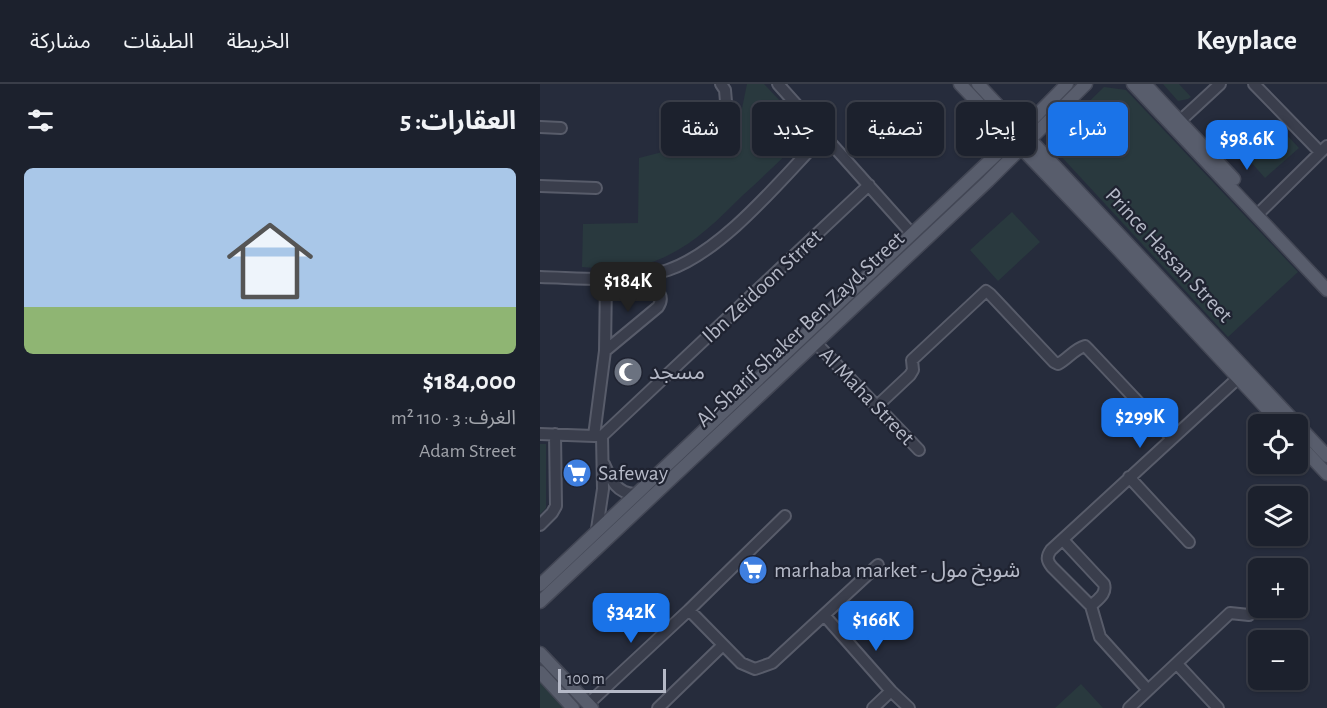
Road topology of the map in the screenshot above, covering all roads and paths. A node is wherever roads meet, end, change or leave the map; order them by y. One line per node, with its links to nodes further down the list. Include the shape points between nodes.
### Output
1 (721, 84): 10 (street)
2 (778, 84): 11 (street)
3 (960, 84): 12 (main road, Prince Hassan Street)
4 (978, 84): 13 (main road, Prince Hassan Street)
5 (1067, 84): 15 (main road, Al-Sharif Shaker Ben Zayd Street)
6 (1086, 84): 15 (main road, Al-Sharif Shaker Ben Zayd Street)
7 (1137, 84): 16 (main road); 32 (main road)
8 (1220, 84): 16 (street)
9 (1254, 84): 21 (street)
10 (726, 102)
11 (794, 102)
12 (982, 102)
13 (990, 102)
14 (1036, 117): 15 (main road)
15 (1044, 117): 17 (main road, Al-Sharif Shaker Ben Zayd Street); 27 (main road)
16 (1180, 121): 32 (main road)
17 (1036, 125)
18 (540, 127): 19 (street)
19 (561, 128)
20 (835, 147): 29 (street)
21 (1324, 149): 32 (street)
22 (1036, 153): 27 (main road, Prince Hassan Street)
23 (803, 156): 34 (street, via 716,243 681,265)
24 (995, 156): 26 (main road, Al-Sharif Shaker Ben Zayd Street)
25 (1009, 156): 28 (main road, Al-Sharif Shaker Ben Zayd Street)
26 (992, 158): 33 (main road, Al-Sharif Shaker Ben Zayd Street)
27 (1043, 160): 28 (main road); 40 (main road, Prince Hassan Street)
28 (1000, 170): 38 (main road, Al-Sharif Shaker Ben Zayd Street)
29 (869, 185): 33 (street); 48 (street, Ibn Zeidoon Strret)
30 (540, 186): 31 (street)
31 (596, 188)
32 (1259, 212): 36 (main road); 39 (main road)
33 (912, 234): 38 (main road, Al-Sharif Shaker Ben Zayd Street)
34 (644, 276): 37 (street); 42 (street, via 662,302)
35 (540, 277): 37 (street)
36 (1327, 278)
37 (606, 279): 42 (street)
38 (872, 282): 41 (main road, Al-Sharif Shaker Ben Zayd Street); 50 (main road, Al-Sharif Shaker Ben Zayd Street)
39 (1327, 290)
40 (1189, 317): 43 (main road, Prince Hassan Street); 54 (main road, Prince Hassan Street)
41 (816, 343): 44 (street, Al Maha Street); 51 (main road, Al-Sharif Shaker Ben Zayd Street)
42 (605, 351): 48 (street)
43 (1237, 379): 45 (main road, Prince Hassan Street); 49 (street)
44 (877, 406): 49 (street, via 910,375 912,360 986,291 1053,362 1063,362 1085,346); 52 (street, Al Maha Street)
45 (1271, 414)
46 (540, 434): 47 (street)
47 (555, 434): 48 (street); 60 (street, via 555,506)
48 (598, 436): 55 (street)
49 (1172, 438): 57 (street)
50 (692, 440): 51 (main road); 58 (main road, Al-Sharif Shaker Ben Zayd Street)
51 (701, 450): 66 (main road, Al-Sharif Shaker Ben Zayd Street)
52 (919, 450)
53 (1308, 454): 56 (main road)
54 (1327, 456)
55 (601, 458): 58 (street, via 615,485); 61 (street, via 603,489)
56 (1327, 474)
57 (1129, 477): 62 (street); 63 (street)
58 (634, 494): 61 (main road, Al-Sharif Shaker Ben Zayd Street)
59 (785, 516): 68 (street)
60 (540, 525)
61 (597, 529): 65 (main road, Al-Sharif Shaker Ben Zayd Street)
62 (1063, 540): 67 (street, via 1104,584 1103,594); 67 (street, via 1048,554 1048,560)
63 (1189, 542)
64 (878, 565): 69 (street)
65 (541, 584)
66 (540, 602)
67 (1091, 606): 75 (street, via 1100,637)
68 (689, 610): 71 (street); 77 (street)
69 (824, 615): 71 (street, via 772,663 755,669 741,663); 76 (street)
70 (1248, 615): 73 (street, via 1230,612)
71 (723, 645): 79 (street)
72 (540, 653): 77 (main road)
73 (1177, 664): 75 (street); 83 (street)
74 (540, 672): 78 (main road)
75 (1148, 690): 82 (street)
76 (891, 691): 80 (street); 81 (street)
77 (591, 704)
78 (573, 708)
79 (658, 708)
80 (873, 708)
81 (909, 708)
82 (1129, 708)
83 (1218, 708)

